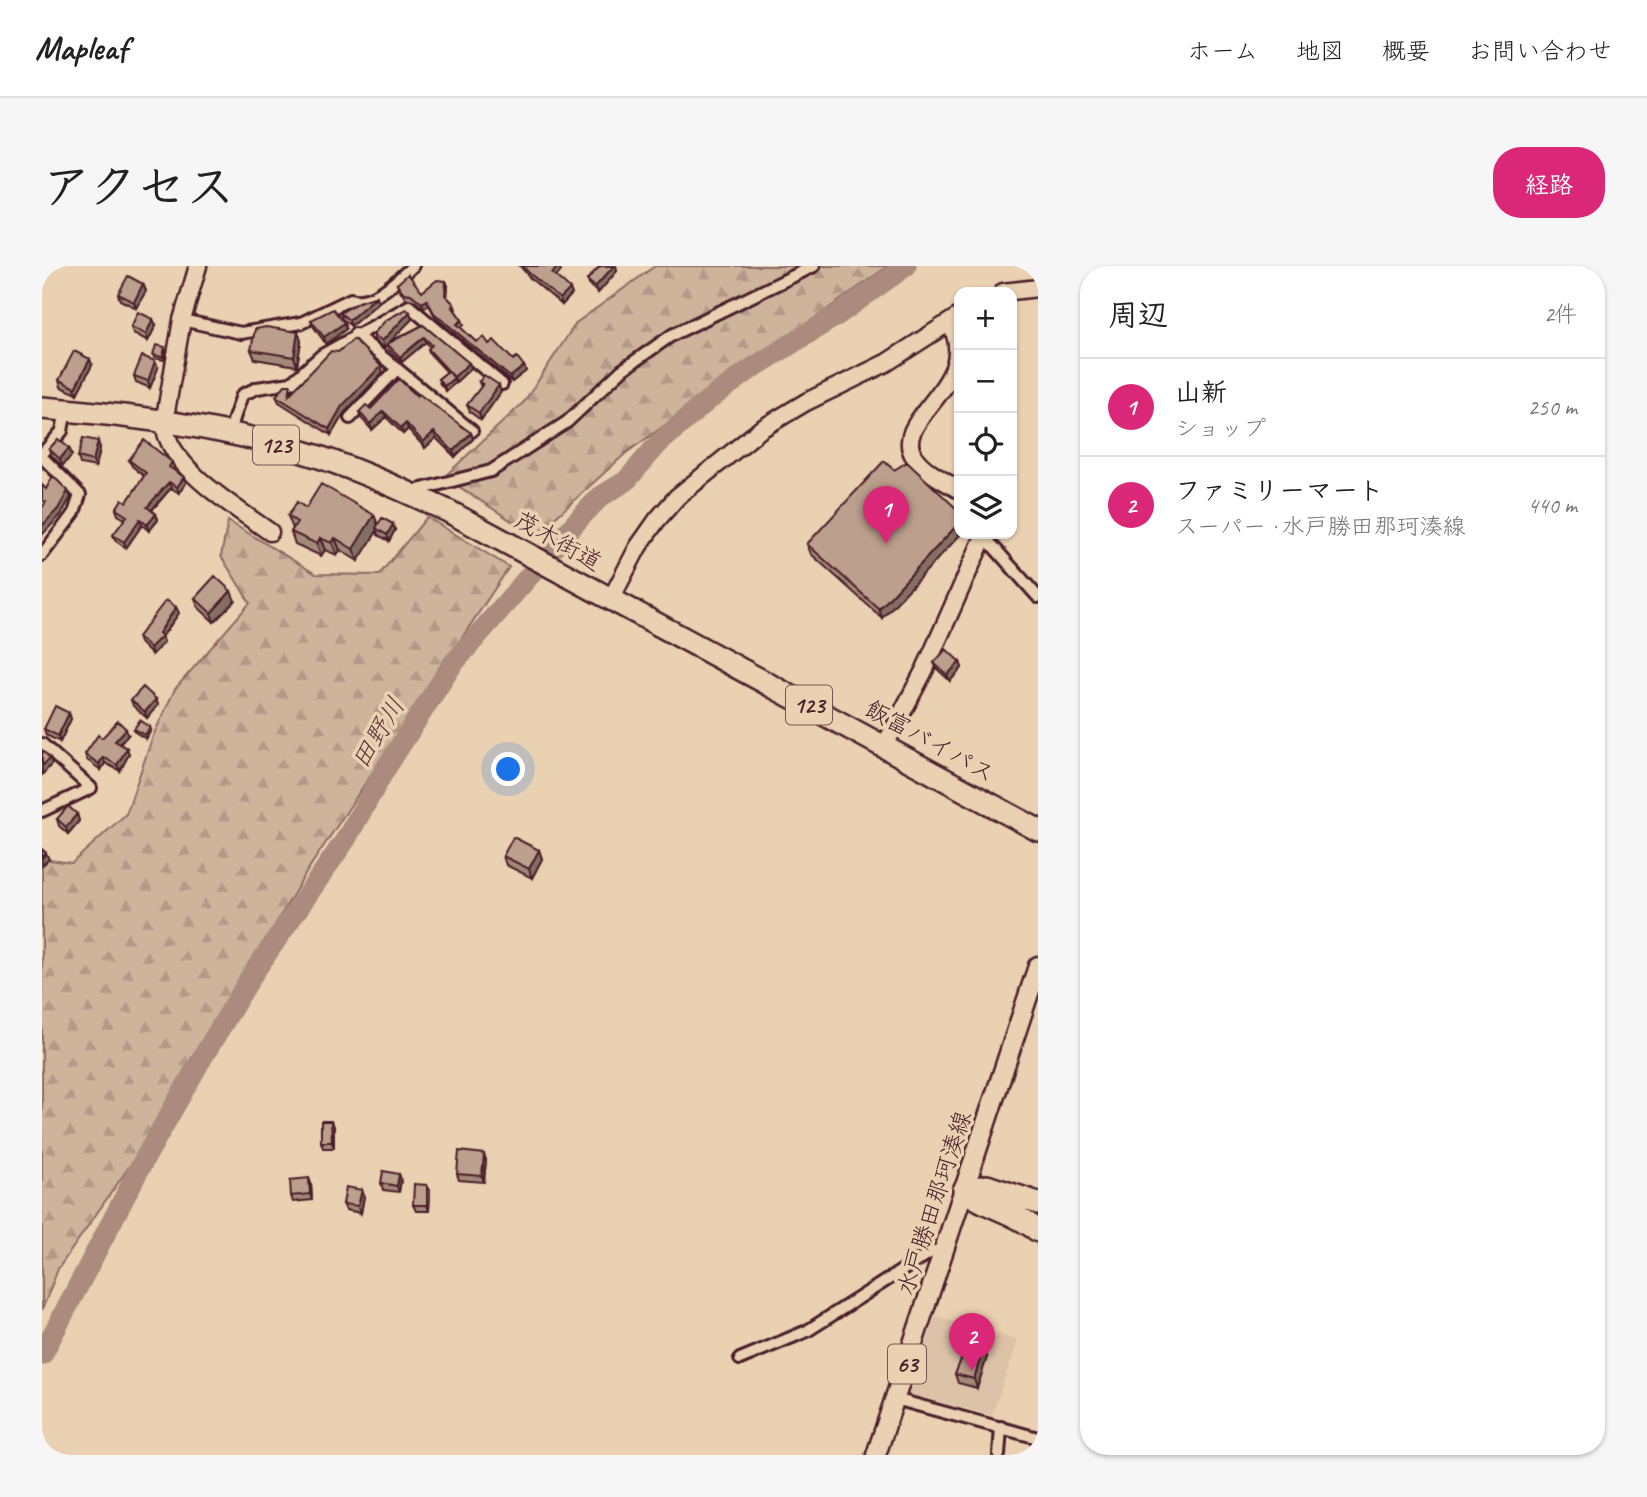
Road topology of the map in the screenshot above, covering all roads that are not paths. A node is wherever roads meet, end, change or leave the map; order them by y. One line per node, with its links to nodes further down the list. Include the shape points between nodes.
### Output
1 (198, 266): 6 (street)
2 (413, 266): 6 (street, via 374,297 359,302 351,299 301,323 241,333)
3 (814, 266): 20 (street, via 672,335 622,370 568,422 491,471)
4 (1038, 288): 5 (street)
5 (1017, 290)
6 (182, 320): 15 (street)
7 (954, 320): 26 (street, 茂木街道, via 886,363 761,429 677,497 638,547)
8 (355, 334): 10 (street); 11 (street, via 409,306); 17 (street, via 291,383 242,395)
9 (958, 350): 19 (street, via 957,365 914,428 911,447 921,465)
10 (397, 369): 14 (street); 16 (street)
11 (502, 384)
12 (42, 408): 13 (highway, 茂木街道 / 123)
13 (66, 410): 15 (highway, 茂木街道 / 123); 18 (street, via 61,431)
14 (350, 418)
15 (164, 423): 17 (highway, 茂木街道 / 123); 21 (street, via 169,446 189,468)
16 (472, 431)
17 (229, 433): 20 (highway, 茂木街道 / 123, via 301,451)
18 (42, 455): 24 (street, via 80,495 74,513)
19 (954, 487)
20 (408, 492): 26 (highway, 茂木街道 / 123)
21 (270, 532)
22 (982, 539): 28 (street, via 925,669)
23 (987, 539): 25 (street)
24 (42, 555)
25 (1038, 597)
26 (611, 599): 28 (highway, 飯富バイパス / 123)
27 (42, 744): 29 (street, via 91,788)
28 (884, 745): 30 (highway, 飯富バイパス / 123)
29 (42, 811)
30 (1038, 830)
31 (1038, 966): 32 (main road, 水戸勝田那珂湊線 / 63)
32 (964, 1190): 33 (highway, via 987,1186); 34 (highway); 35 (main road, 水戸勝田那珂湊線 / 63)
33 (1038, 1203)
34 (1038, 1231)
35 (945, 1248): 36 (street, via 931,1252 807,1331); 37 (main road, 水戸勝田那珂湊線 / 63)
36 (740, 1359)
37 (895, 1399): 38 (street); 40 (main road, 水戸勝田那珂湊線 / 63)
38 (1001, 1427): 39 (street); 41 (street)
39 (1038, 1438)
40 (876, 1455)
41 (999, 1455)

